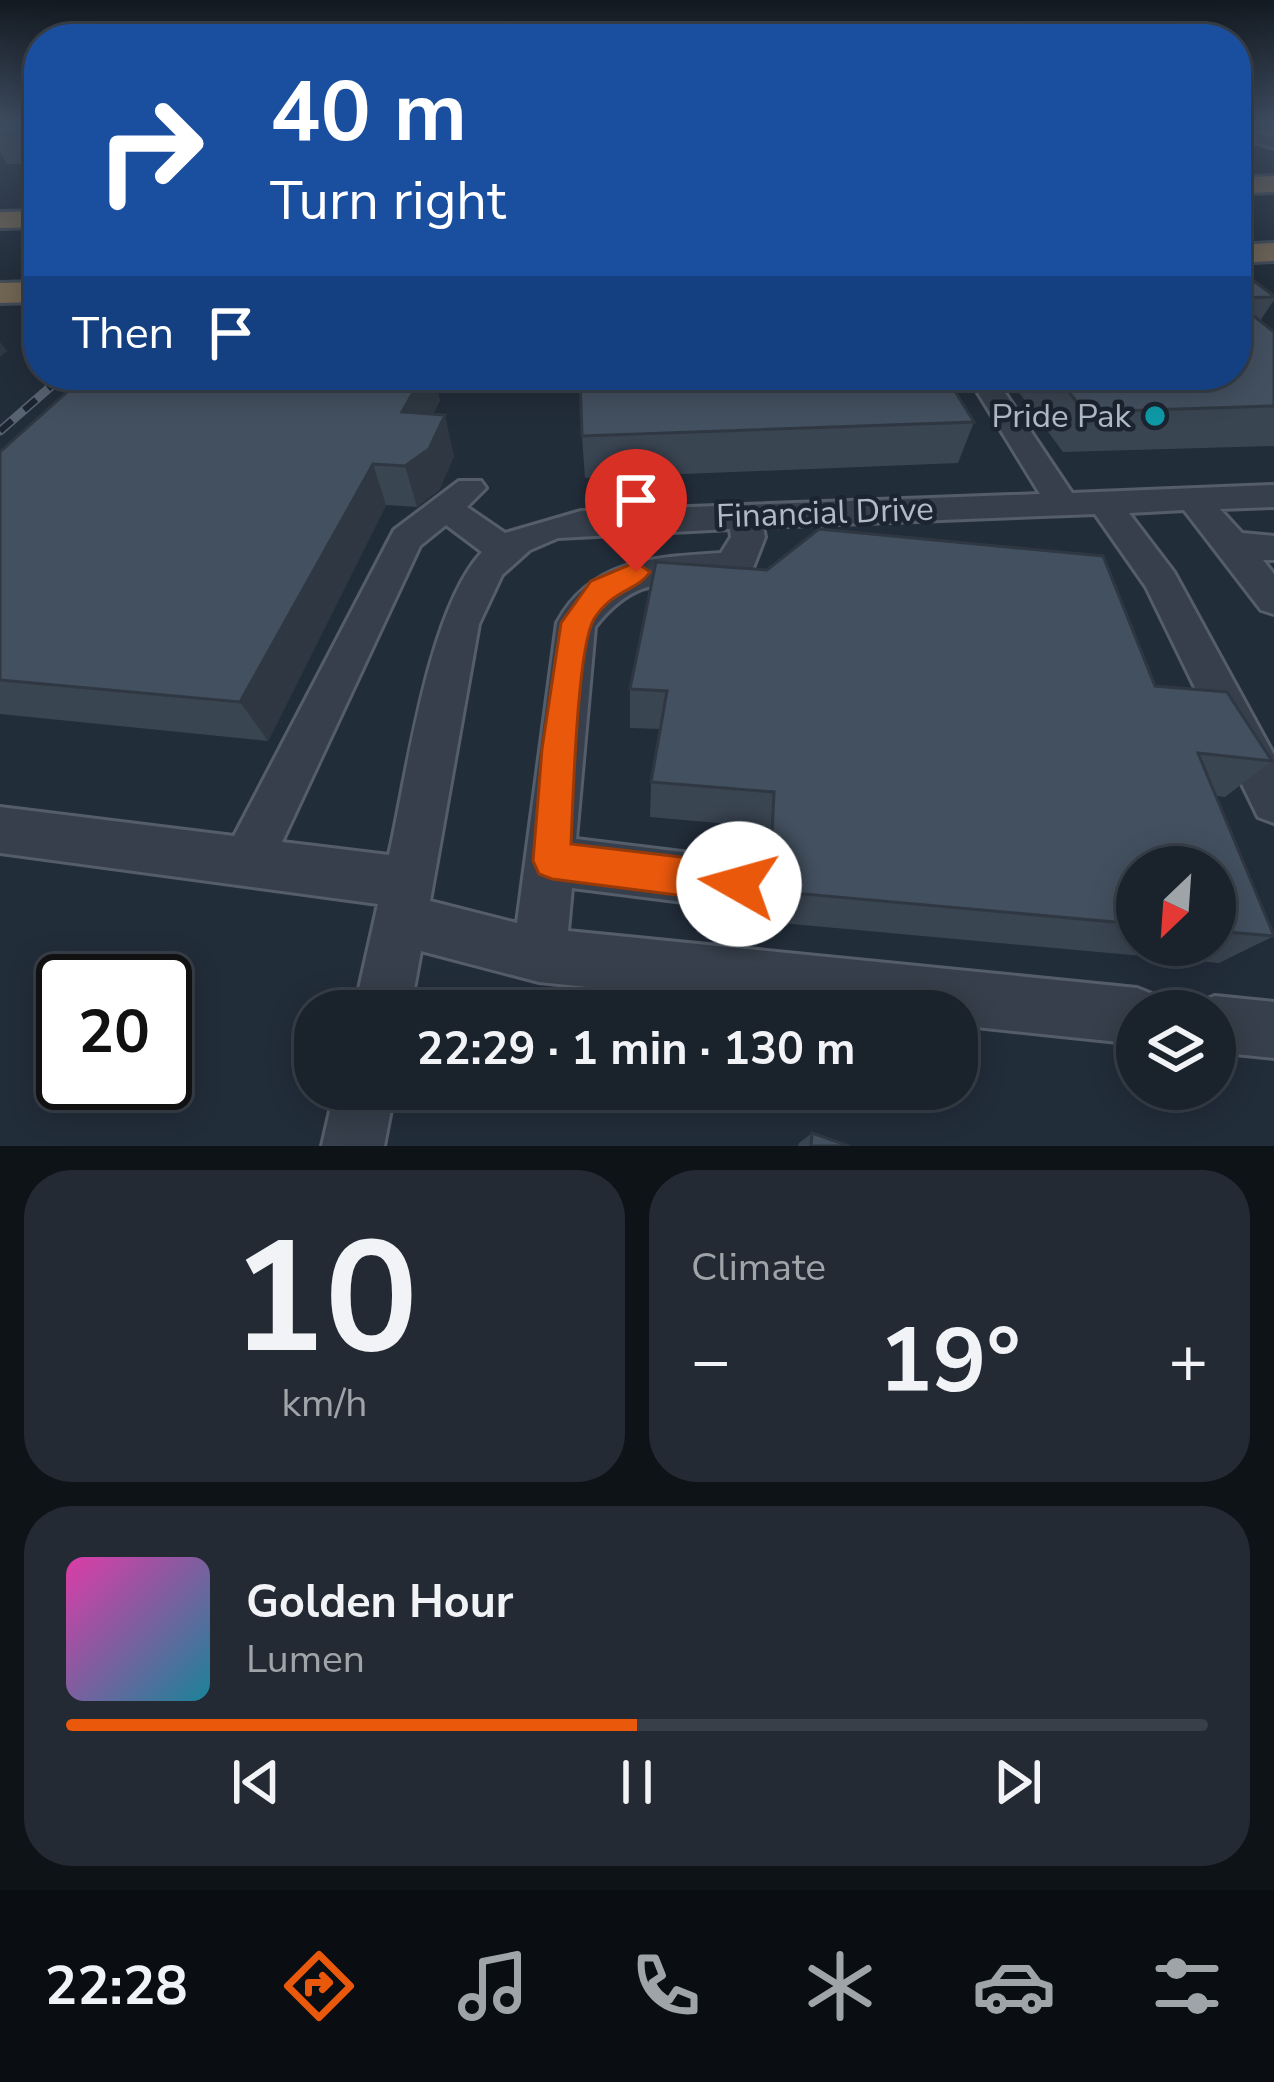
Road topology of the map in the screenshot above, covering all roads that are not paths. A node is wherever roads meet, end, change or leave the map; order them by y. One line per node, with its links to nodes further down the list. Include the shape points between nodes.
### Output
1 (990, 390): 5 (street)
2 (1274, 496): 3 (street, Financial Drive)
3 (1192, 498): 4 (street, Financial Drive); 7 (street)
4 (1104, 502): 5 (street, Financial Drive); 11 (street, via 1161,581)
5 (1063, 505): 6 (street, Financial Drive)
6 (745, 517): 9 (street, Financial Drive, via 554,526); 14 (street, via 740,559 636,572 601,588 575,623)
7 (1232, 545): 8 (street); 10 (street)
8 (1274, 548)
9 (504, 550): 13 (street, via 457,498 406,538); 16 (street, via 479,576 460,624)
10 (1271, 590)
11 (1274, 801)
12 (0, 830): 13 (street)
13 (248, 860): 16 (street)
14 (552, 861): 15 (street); 17 (street)
15 (739, 884)
16 (404, 902): 17 (street); 18 (street)
17 (539, 955): 19 (street)
18 (386, 990)
19 (1116, 1014)
20 (1236, 1026): 21 (street)
21 (1274, 1030)
22 (361, 1110): 23 (street)
23 (353, 1146)

